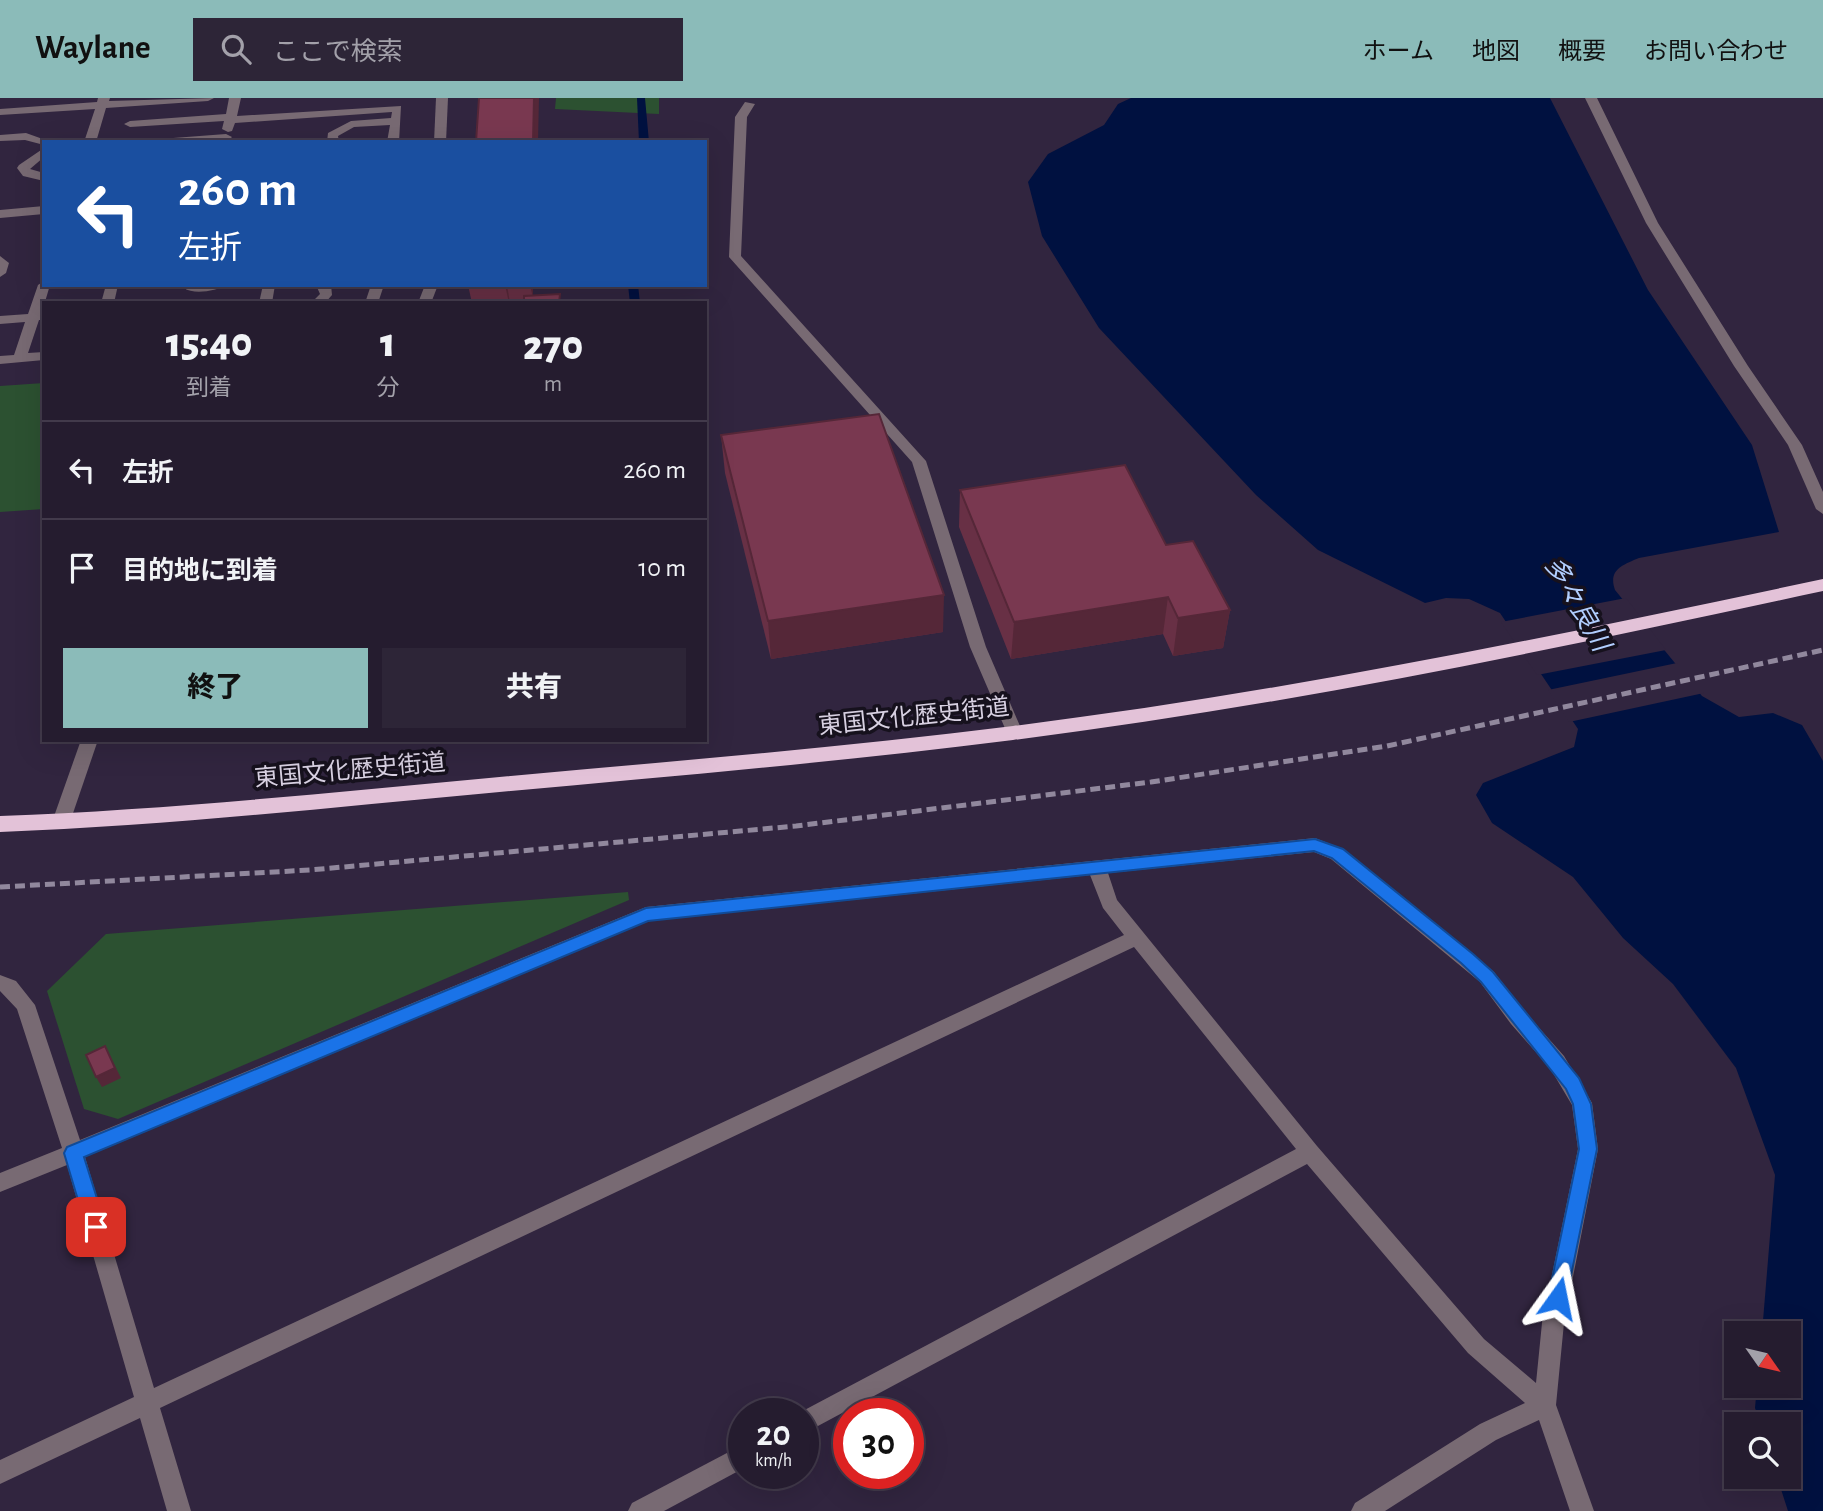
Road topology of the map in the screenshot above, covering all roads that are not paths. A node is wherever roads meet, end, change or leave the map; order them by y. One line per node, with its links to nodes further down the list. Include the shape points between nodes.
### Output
1 (208, 98): 5 (street)
2 (236, 98): 9 (street)
3 (442, 98): 18 (street)
4 (1591, 98): 34 (street, via 1652,223 1796,444)
5 (103, 102): 8 (street); 14 (street)
6 (397, 103): 9 (street); 10 (street)
7 (750, 104): 36 (street, via 741,117 736,257 919,461 978,647)
8 (0, 112)
9 (230, 118): 11 (street); 13 (street)
10 (396, 121): 16 (street, via 351,124 332,135); 17 (street)
11 (130, 124)
12 (0, 138): 19 (street, via 26,136)
13 (226, 139): 15 (street)
14 (91, 140)
15 (204, 140)
16 (333, 140)
17 (393, 140)
18 (440, 140)
19 (42, 141)
20 (42, 153): 21 (street, via 23,167 27,173)
21 (42, 177)
22 (42, 210): 23 (street)
23 (0, 214)
24 (0, 260): 25 (street)
25 (0, 273)
26 (44, 287): 29 (street)
27 (325, 287): 28 (street, via 326,295)
28 (319, 301)
29 (38, 316): 30 (street); 32 (street)
30 (0, 320)
31 (42, 356): 32 (street)
32 (20, 358): 33 (street)
33 (0, 360)
34 (1823, 509)
35 (1823, 584): 36 (highway, 東国文化歴史街道, via 1508,652)
36 (1014, 733): 38 (highway, 東国文化歴史街道, via 711,765)
37 (89, 742): 38 (street)
38 (61, 822): 39 (highway, 東国文化歴史街道)
39 (0, 824)
40 (1097, 869): 41 (street, via 1109,903); 44 (street, via 646,914); 47 (street, via 1315,845 1337,854 1487,977 1572,1084 1582,1104 1586,1129 1588,1149 1552,1323)
41 (1137, 937): 43 (street); 46 (street)
42 (0, 983): 44 (street, via 9,986 25,1005)
43 (1310, 1152): 47 (street, via 1476,1346); 48 (street)
44 (74, 1153): 45 (street); 46 (street)
45 (0, 1184)
46 (148, 1402): 50 (street); 51 (street)
47 (1545, 1405): 53 (street, via 1488,1432); 54 (street)
48 (819, 1414)
49 (728, 1464): 52 (street)
50 (0, 1472)
51 (179, 1511)
52 (640, 1511)
53 (1363, 1511)
54 (1582, 1511)

